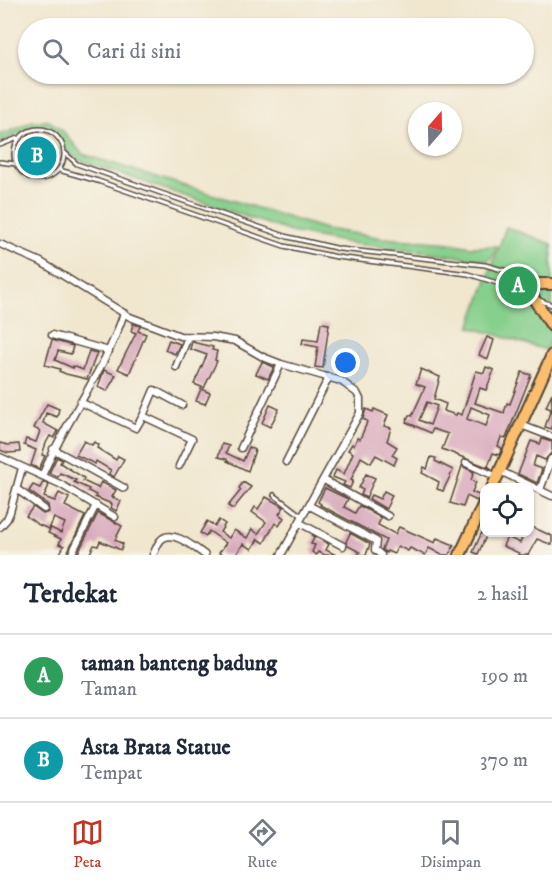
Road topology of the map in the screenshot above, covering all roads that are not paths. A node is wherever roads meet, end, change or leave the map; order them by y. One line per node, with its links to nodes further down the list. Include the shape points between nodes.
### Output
1 (21, 136): 2 (lane); 3 (lane, via 43,129 58,137); 5 (lane, via 14,150)
2 (0, 145)
3 (64, 152): 6 (lane); 8 (lane, via 77,164 288,237 340,249 485,265)
4 (0, 162): 5 (lane)
5 (15, 164): 6 (lane, via 27,177 35,179 52,176)
6 (58, 170): 11 (lane, via 284,246 468,274)
7 (0, 244): 15 (street, via 41,262)
8 (514, 274): 9 (lane); 11 (lane)
9 (538, 284): 10 (highway); 12 (lane)
10 (552, 284)
11 (510, 287): 13 (lane)
12 (552, 291)
13 (532, 296): 14 (lane); 16 (highway)
14 (552, 306)
15 (124, 313): 18 (street); 19 (street)
16 (552, 326)
17 (52, 335): 19 (street)
18 (188, 337): 21 (street, via 235,341); 22 (street)
19 (110, 351): 24 (street)
20 (552, 355): 27 (highway)
21 (281, 364): 23 (street); 29 (street)
22 (176, 368)
23 (329, 377): 33 (street); 39 (street, via 357,393 361,409)
24 (80, 402): 26 (street, via 136,428); 30 (street)
25 (182, 405): 26 (street, via 154,390)
26 (143, 416): 35 (street, via 192,440)
27 (521, 425): 28 (street); 38 (highway)
28 (552, 437)
29 (242, 448)
30 (53, 449): 37 (street); 40 (street)
31 (0, 457): 36 (street)
32 (551, 459): 42 (street)
33 (286, 462)
34 (466, 463): 38 (street)
35 (179, 466)
36 (22, 468): 37 (street); 41 (street)
37 (42, 476): 45 (street)
38 (496, 479): 42 (street)
39 (324, 480): 46 (street); 49 (street)
40 (124, 488)
41 (18, 490): 47 (street); 52 (street)
42 (540, 490): 44 (street)
43 (274, 495): 51 (lane)
44 (552, 496)
45 (96, 505): 50 (street); 54 (street)
46 (310, 506): 51 (street); 58 (street, via 376,540 375,550)
47 (44, 508)
48 (480, 512): 59 (highway)
49 (388, 516)
50 (115, 517)
51 (302, 520): 53 (street); 57 (street)
52 (0, 527)
53 (344, 546)
54 (71, 555)
55 (153, 555): 56 (street, via 166,537 186,541)
56 (205, 555)
57 (281, 555)
58 (381, 555)
59 (460, 555)

